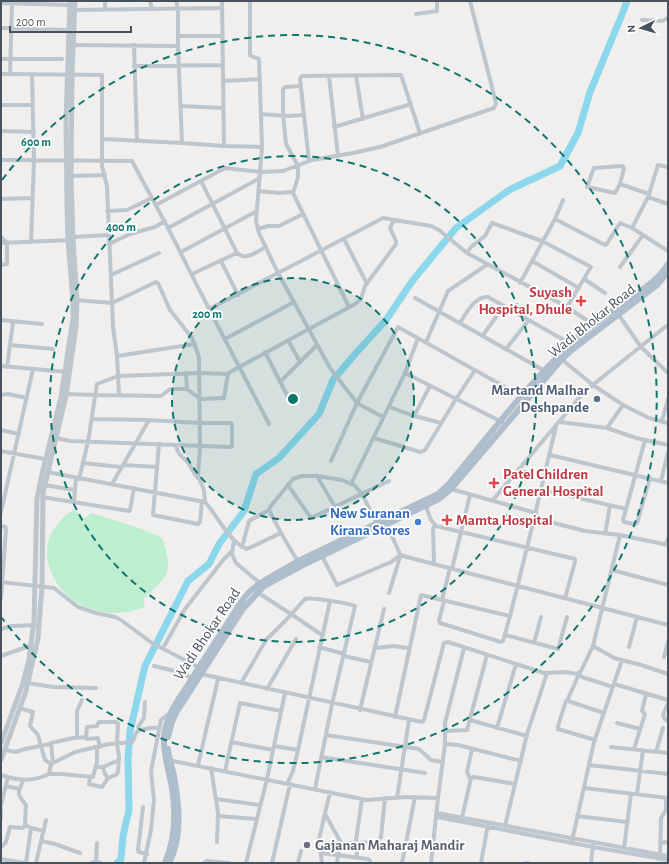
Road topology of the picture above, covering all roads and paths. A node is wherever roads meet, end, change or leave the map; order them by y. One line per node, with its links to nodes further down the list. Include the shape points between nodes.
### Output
1 (75, 1): 11 (street)
2 (105, 1): 15 (street)
3 (150, 1): 13 (street)
4 (176, 1): 14 (street)
5 (222, 1): 12 (street)
6 (250, 1): 39 (street, via 250,56 259,59)
7 (437, 1): 16 (street, via 437,11)
8 (470, 1): 54 (street, via 496,106)
9 (12, 2): 10 (street); 11 (street); 20 (street)
10 (1, 3)
11 (71, 7): 15 (street); 21 (street); 24 (street)
12 (222, 8): 14 (street); 23 (street)
13 (152, 9): 14 (street); 15 (street)
14 (178, 9): 22 (street)
15 (105, 10)
16 (416, 14)
17 (668, 18): 18 (street, via 662,21)
18 (642, 20)
19 (1, 28): 20 (street)
20 (12, 28): 21 (street); 28 (street)
21 (69, 30): 24 (street)
22 (178, 36): 23 (street); 26 (street)
23 (222, 36): 31 (street)
24 (71, 45): 25 (street); 36 (street)
25 (134, 45): 26 (street); 32 (street)
26 (178, 46): 30 (street)
27 (1, 59): 28 (street)
28 (11, 59): 29 (street); 34 (street)
29 (62, 59)
30 (179, 65): 31 (street); 32 (street); 45 (street)
31 (223, 65): 40 (street)
32 (134, 66): 56 (street)
33 (1, 74): 34 (street)
34 (10, 74): 35 (street)
35 (32, 75): 36 (street); 44 (street)
36 (70, 75): 55 (street, via 102,75); 63 (street)
37 (329, 76): 38 (street); 41 (street, via 302,76); 51 (street)
38 (356, 76): 42 (street, via 401,74); 50 (street)
39 (260, 80): 40 (street); 47 (street)
40 (223, 81): 46 (street)
41 (301, 86): 48 (street, via 284,88); 49 (street)
42 (410, 104): 50 (street); 54 (street)
43 (1, 105): 44 (street)
44 (32, 105): 53 (street)
45 (181, 106): 46 (street); 57 (street)
46 (223, 108): 58 (street)
47 (261, 114): 48 (street); 59 (street)
48 (283, 115): 49 (street); 66 (street, via 286,147)
49 (304, 115): 65 (street)
50 (363, 119): 51 (street)
51 (334, 127): 60 (street)
52 (1, 131): 53 (street)
53 (34, 132): 62 (street)
54 (420, 133): 60 (street, via 380,147)
55 (102, 139): 56 (street); 64 (street)
56 (137, 141): 57 (street)
57 (182, 143): 58 (street)
58 (224, 146): 59 (street)
59 (262, 147): 68 (street)
60 (338, 156): 65 (street)
61 (1, 160): 62 (street)
62 (34, 160): 63 (street); 77 (street)
63 (69, 160): 64 (street); 70 (street); 97 (street)
64 (102, 160): 69 (street); 78 (street, via 132,162)
65 (309, 161): 66 (street)
66 (298, 166): 68 (street, via 283,171); 75 (street, via 298,177)
67 (668, 167): 76 (street, via 658,165)
68 (261, 172): 71 (street); 72 (street, via 225,168)
69 (105, 174): 70 (street); 84 (street)
70 (70, 176): 97 (street)
71 (260, 178): 74 (street); 82 (street)
72 (201, 181): 82 (street); 83 (street)
73 (620, 184): 73 (street, via 624,168 622,166 594,168 587,185 613,194); 76 (street)
74 (259, 191): 75 (street); 85 (street)
75 (293, 192): 86 (street)
76 (649, 195): 81 (street); 92 (street)
77 (33, 198): 79 (street); 100 (street)
78 (152, 198): 83 (street); 84 (street, via 127,210)
79 (1, 199)
80 (563, 200): 87 (street)
81 (668, 203)
82 (213, 204): 90 (street); 91 (street)
83 (156, 205): 89 (street)
84 (107, 211): 94 (street)
85 (257, 211): 91 (street); 93 (street)
86 (303, 214): 93 (street, via 279,226); 105 (street)
87 (555, 219): 92 (street, via 605,245 620,223); 99 (street)
88 (394, 220): 98 (street, via 382,218); 110 (street, via 431,226); 123 (street, via 390,228 396,244)
89 (165, 221): 90 (street); 103 (street)
90 (168, 228): 108 (street)
91 (224, 228): 108 (street); 109 (street)
92 (632, 228): 95 (street)
93 (258, 229): 104 (street)
94 (108, 235): 97 (street); 103 (street)
95 (643, 235): 106 (street); 116 (street)
96 (1, 237): 101 (street)
97 (71, 239): 100 (street); 128 (street)
98 (344, 239): 105 (street); 123 (street)
99 (542, 241): 110 (street, via 492,223 485,236); 112 (street); 121 (street, via 591,266)
100 (31, 242): 101 (street)
101 (7, 243): 102 (street); 115 (street, via 6,264)
102 (1, 244)
103 (109, 244): 120 (street)
104 (266, 247): 109 (street, via 246,257); 118 (street)
105 (322, 251): 118 (street); 131 (street)
106 (668, 251)
107 (159, 252): 120 (street)
108 (181, 252): 119 (street)
109 (237, 253): 111 (street)
110 (467, 253): 113 (street)
111 (221, 261): 119 (street); 126 (street)
112 (532, 261): 122 (street); 124 (street)
113 (488, 264): 122 (street); 135 (street, via 448,291)
114 (668, 264): 142 (main road, Wadi Bhokar Road, via 653,282)
115 (1, 265)
116 (620, 267)
117 (668, 272): 136 (main road, Wadi Bhokar Road, via 657,285)
118 (278, 273): 126 (street); 129 (street)
119 (192, 274): 134 (street)
120 (111, 275): 130 (street)
121 (584, 279): 124 (street); 125 (street)
122 (520, 282): 133 (street)
123 (367, 284): 131 (street, via 361,299)
124 (579, 288): 133 (street)
125 (605, 293)
126 (238, 295): 134 (street)
127 (416, 298): 135 (street)
128 (75, 300): 130 (street); 166 (street, via 76,326)
129 (294, 302): 144 (street); 147 (street)
130 (112, 303): 150 (street, via 157,282 175,318); 158 (street)
131 (349, 306): 144 (street)
132 (504, 306): 138 (street); 140 (street, via 483,297 468,310); 145 (street)
133 (567, 307): 142 (street)
134 (209, 309): 147 (street)
135 (439, 310): 140 (street); 149 (street)
136 (618, 314): 154 (street); 159 (main road, Wadi Bhokar Road)
137 (1, 320): 139 (street)
138 (528, 320): 151 (street); 156 (street)
139 (13, 322): 141 (street); 152 (street)
140 (460, 323): 145 (street)
141 (42, 324)
142 (594, 325): 151 (main road, Wadi Bhokar Road)
143 (668, 326): 154 (street)
144 (308, 329): 148 (street); 153 (street)
145 (483, 335): 156 (street)
146 (418, 338): 149 (street); 170 (street); 188 (street, via 398,327)
147 (225, 339): 162 (street)
148 (288, 340): 157 (street); 160 (street)
149 (426, 342): 165 (street)
150 (195, 344): 158 (street); 169 (street, via 200,357)
151 (571, 344): 159 (main road, Wadi Bhokar Road)
152 (10, 345): 155 (street); 163 (street)
153 (317, 345): 160 (street); 188 (street, via 330,368)
154 (641, 347): 171 (street); 175 (street)
155 (53, 349)
156 (506, 349): 167 (street)
157 (265, 352): 162 (street); 174 (street)
158 (117, 356): 173 (street)
159 (560, 357): 167 (main road, Wadi Bhokar Road); 175 (street)
160 (300, 362): 174 (street)
161 (1, 366): 163 (street)
162 (239, 366): 172 (street); 200 (street)
163 (7, 367): 164 (street)
164 (33, 369): 166 (street); 182 (street)
165 (475, 370): 183 (street); 185 (street)
166 (67, 372): 178 (street); 219 (street)
167 (546, 372): 183 (main road, Wadi Bhokar Road)
168 (186, 373): 169 (street); 173 (street); 177 (street)
169 (200, 373): 172 (street); 184 (street)
170 (406, 373): 176 (street); 190 (street)
171 (668, 373)
172 (228, 374): 184 (street, via 224,398)
173 (118, 376): 180 (street); 181 (street, via 97,384)
174 (280, 382): 187 (street)
175 (593, 385): 189 (street); 196 (street, via 584,392)
176 (430, 386): 185 (street); 191 (street)
177 (187, 389): 180 (street, via 170,389 161,396); 184 (street)
178 (66, 394): 181 (street); 206 (street)
179 (1, 395): 182 (street)
180 (119, 395): 181 (street)
181 (96, 396): 193 (street)
182 (27, 398): 205 (street)
183 (524, 398): 198 (main road, Wadi Bhokar Road)
184 (200, 399): 197 (street)
185 (456, 399): 198 (street); 201 (street)
186 (668, 399): 195 (street)
187 (290, 401)
188 (357, 403): 192 (street); 220 (street)
189 (623, 406): 195 (street); 203 (street)
190 (390, 407): 191 (street); 192 (street)
191 (414, 416): 201 (street)
192 (384, 417): 207 (street)
193 (92, 419): 194 (street); 209 (street)
194 (148, 420): 197 (street); 210 (street)
195 (662, 421): 199 (street)
196 (560, 422): 202 (street); 203 (street)
197 (200, 423): 214 (street); 214 (street, via 231,423 232,447)
198 (503, 423): 241 (main road, Wadi Bhokar Road); 251 (main road, Wadi Bhokar Road, via 445,488)
199 (668, 423)
200 (269, 424)
201 (441, 424): 207 (street, via 423,452)
202 (556, 426): 218 (street); 248 (street)
203 (607, 428): 208 (street)
204 (1, 430): 205 (street)
205 (19, 434): 217 (street)
206 (56, 438): 209 (street); 219 (street)
207 (374, 438): 236 (street)
208 (645, 440): 213 (street); 226 (street)
209 (88, 442): 210 (street); 221 (street)
210 (135, 443): 211 (street); 223 (street)
211 (158, 444): 212 (street); 224 (street)
212 (176, 445): 214 (street); 229 (street, via 177,452)
213 (668, 445)
214 (200, 447): 229 (street)
215 (1, 451): 217 (street)
216 (668, 452): 232 (street)
217 (14, 453): 219 (street); 238 (street)
218 (550, 455): 226 (street); 242 (street)
219 (48, 459): 222 (street)
220 (331, 461)
221 (83, 463): 223 (street); 228 (street)
222 (46, 466): 225 (street); 282 (street, via 37,504)
223 (122, 466): 224 (street); 235 (street)
224 (157, 467): 244 (street)
225 (47, 472): 228 (street); 234 (street)
226 (635, 475): 230 (street); 254 (street)
227 (317, 476): 236 (street); 239 (street, via 302,476 293,479); 253 (street)
228 (78, 478): 235 (street); 243 (street)
229 (199, 478): 250 (street, via 204,490)
230 (650, 478): 232 (street); 254 (street, via 636,524 623,521)
231 (389, 481): 245 (street)
232 (660, 481): 233 (street)
233 (668, 483)
234 (44, 484): 243 (street); 247 (street)
235 (112, 484): 240 (street)
236 (351, 484): 245 (street)
237 (1, 485): 238 (street)
238 (7, 485): 256 (street)
239 (288, 485): 253 (street, via 311,518); 255 (street)
240 (134, 488): 244 (street); 249 (street, via 130,511)
241 (451, 489): 246 (street); 251 (main road, Wadi Bhokar Road, via 439,499)
242 (540, 489): 252 (street); 257 (street)
243 (75, 490): 249 (street)
244 (156, 492): 250 (street); 250 (street, via 154,516 198,524)
245 (362, 494): 253 (street); 261 (street)
246 (470, 495): 248 (street); 262 (street)
247 (42, 497): 249 (street); 283 (street)
248 (492, 501): 257 (street)
249 (74, 502)
250 (204, 502): 267 (street, via 213,510)
251 (425, 504): 258 (main road, Wadi Bhokar Road); 259 (street)
252 (610, 506): 254 (street); 264 (street)
253 (335, 507)
254 (626, 509)
255 (269, 510): 263 (street); 269 (street, via 249,521)
256 (1, 512)
257 (535, 516): 264 (street); 270 (street)
258 (386, 523): 261 (main road, Wadi Bhokar Road); 274 (street)
259 (435, 525): 262 (street); 276 (street)
260 (1, 526): 273 (street, via 6,529)
261 (378, 526): 272 (main road, Wadi Bhokar Road)
262 (462, 532): 270 (street); 277 (street)
263 (281, 533): 269 (street, via 249,549); 275 (street)
264 (605, 534): 265 (street)
265 (620, 535): 268 (street); 278 (street)
266 (668, 538): 268 (street)
267 (233, 540): 269 (street); 271 (street)
268 (667, 545)
269 (242, 547)
270 (528, 548): 284 (street); 288 (street, via 575,559)
271 (232, 551): 280 (street, via 236,562); 308 (street, via 185,609)
272 (321, 553): 274 (street, via 337,585); 275 (main road, Wadi Bhokar Road)
273 (2, 556): 279 (street)
274 (401, 556): 276 (street); 286 (street)
275 (299, 564): 280 (main road, Wadi Bhokar Road)
276 (434, 564): 277 (street)
277 (451, 569): 284 (street); 289 (street)
278 (612, 570): 281 (street); 291 (street)
279 (2, 582): 282 (street); 287 (street)
280 (262, 584): 285 (main road, Wadi Bhokar Road); 322 (main road, Wadi Bhokar Road, via 248,593 239,605)
281 (668, 585)
282 (36, 586): 283 (street); 298 (street)
283 (42, 586): 298 (street); 308 (street, via 54,588 78,607 122,620)
284 (518, 587): 288 (street); 294 (street)
285 (257, 592): 293 (street); 322 (main road, Wadi Bhokar Road)
286 (389, 593)
287 (1, 598)
288 (565, 598): 291 (street)
289 (443, 600): 294 (street); 302 (street, via 440,623 502,642); 312 (street, via 421,595)
290 (330, 601): 293 (street, via 306,599); 301 (street); 314 (street, via 356,606)
291 (602, 608): 296 (street); 307 (street)
292 (384, 609): 311 (street)
293 (291, 614): 301 (street); 329 (street, via 266,640)
294 (510, 616): 302 (street)
295 (541, 617): 305 (street)
296 (637, 617): 299 (street); 310 (street)
297 (567, 618): 305 (street, via 558,649)
298 (36, 625): 300 (street); 306 (street)
299 (668, 625)
300 (1, 629)
301 (322, 635): 309 (street)
302 (505, 635): 305 (street)
303 (296, 639): 332 (street)
304 (668, 642): 317 (street)
305 (534, 643)
306 (34, 644): 316 (street); 328 (street); 363 (street)
307 (593, 646): 318 (street); 324 (street)
308 (161, 647): 322 (street)
309 (319, 647): 314 (street); 335 (street)
310 (629, 647)
311 (375, 648): 312 (street); 319 (street)
312 (409, 648): 346 (street)
313 (464, 648): 315 (street); 347 (street, via 446,642 443,644 424,720); 356 (street)
314 (344, 655): 319 (street); 340 (street)
315 (487, 655): 320 (street); 348 (street)
316 (1, 656)
317 (664, 657)
318 (622, 660): 325 (street); 330 (street)
319 (371, 662): 342 (street)
320 (516, 664): 323 (street); 352 (street)
321 (154, 666): 326 (street)
322 (201, 670): 326 (main road, Wadi Bhokar Road); 327 (street); 382 (main road, Wadi Bhokar Road, via 172,722 168,740)
323 (546, 673): 324 (street); 358 (street)
324 (578, 674): 330 (street); 337 (street)
325 (668, 674)
326 (192, 678): 345 (main road, Wadi Bhokar Road)
327 (218, 678): 329 (street); 386 (street)
328 (28, 683): 331 (street, via 53,687); 341 (street)
329 (241, 683): 332 (street)
330 (613, 685): 334 (street); 344 (street)
331 (96, 688)
332 (267, 689): 333 (street)
333 (284, 693): 335 (street); 343 (street)
334 (646, 694): 339 (street); 354 (street, via 642,711 645,714)
335 (308, 698): 340 (street); 375 (street)
336 (82, 700): 360 (street, via 78,711)
337 (567, 700): 344 (street); 361 (street, via 558,729)
338 (145, 702): 355 (street, via 144,718 138,727)
339 (668, 702): 349 (street, via 663,715)
340 (332, 704): 342 (street); 357 (street)
341 (19, 708): 367 (street, via 33,712 30,726 37,732); 374 (street)
342 (360, 710): 346 (street)
343 (281, 711): 362 (street, via 240,703); 371 (street)
344 (604, 713): 361 (street)
345 (170, 714): 351 (street, via 162,719); 382 (main road, Wadi Bhokar Road, via 164,738)
346 (395, 717): 347 (street)
347 (409, 720): 369 (street)
348 (470, 720): 352 (street); 356 (street, via 465,731)
349 (668, 721)
350 (617, 723): 354 (street)
351 (159, 728): 355 (street); 453 (street, via 151,771 154,800)
352 (497, 728): 358 (street)
353 (663, 728): 377 (street)
354 (640, 729): 373 (street)
355 (139, 730): 364 (street, via 132,742)
356 (445, 731): 366 (street)
357 (326, 735): 369 (street); 379 (street)
358 (527, 736): 383 (street)
359 (86, 737): 360 (street); 364 (street, via 87,726 97,726 99,722 116,722); 368 (street, via 98,738)
360 (77, 738): 365 (street)
361 (595, 740): 387 (street)
362 (231, 742): 371 (street); 392 (street)
363 (1, 743)
364 (117, 743): 368 (street); 381 (street)
365 (50, 744): 367 (street); 385 (street)
366 (445, 744): 372 (street); 384 (street)
367 (40, 746): 374 (street, via 16,752); 385 (street, via 45,760)
368 (98, 747): 385 (street, via 75,752); 388 (street)
369 (405, 747): 384 (street, via 420,749 431,760); 391 (street)
370 (611, 747): 373 (street)
371 (273, 748): 375 (street); 401 (street)
372 (472, 749): 383 (street); 402 (street, via 467,771)
373 (634, 749): 376 (street)
374 (5, 750): 380 (street)
375 (298, 750): 404 (street)
376 (642, 750): 377 (street); 393 (street)
377 (656, 752): 378 (street)
378 (668, 753)
379 (322, 758): 391 (street); 409 (street)
380 (1, 760)
381 (119, 760): 389 (street); 400 (street, via 117,774)
382 (168, 760): 386 (street); 467 (main road, Wadi Bhokar Road, via 174,821); 468 (main road, Wadi Bhokar Road, via 176,790 178,823 176,844)
383 (521, 761): 405 (street)
384 (443, 762): 416 (street)
385 (52, 764): 395 (street)
386 (198, 765): 390 (street)
387 (589, 765): 393 (street); 407 (street)
388 (96, 767): 389 (street); 399 (street, via 93,777)
389 (103, 767): 400 (street)
390 (211, 768): 392 (street); 418 (street)
391 (401, 770): 394 (street); 415 (street)
392 (225, 771): 401 (street)
393 (641, 771): 396 (street); 412 (street)
394 (425, 773)
395 (49, 774): 399 (street); 403 (street)
396 (668, 774)
397 (1, 775): 398 (street)
398 (8, 777): 403 (street); 406 (street)
399 (90, 778): 400 (street, via 89,784 102,787)
400 (108, 778)
401 (267, 779): 404 (street); 421 (street)
402 (470, 779): 405 (street, via 474,777); 429 (street)
403 (23, 780): 408 (street)
404 (289, 784): 409 (street); 472 (street)
405 (515, 784): 435 (street)
406 (6, 786): 408 (street); 420 (street)
407 (584, 788): 411 (street); 427 (street)
408 (20, 789): 433 (street, via 19,797 26,807)
409 (315, 789): 410 (street)
410 (330, 792): 419 (street); 424 (street)
411 (631, 794): 412 (street); 432 (street)
412 (637, 794): 417 (street)
413 (415, 797): 415 (street); 416 (street); 477 (street)
414 (385, 798): 415 (street); 419 (street); 446 (street, via 380,839)
415 (397, 798)
416 (438, 798): 425 (street)
417 (667, 798): 445 (street, via 666,810 661,818)
418 (216, 799): 421 (street); 426 (street)
419 (362, 799): 446 (street)
420 (1, 805)
421 (260, 805): 431 (street)
422 (143, 807): 453 (street, via 138,850)
423 (1, 810): 428 (street)
424 (325, 814): 442 (street); 444 (street)
425 (437, 815): 429 (street); 434 (street); 478 (street)
426 (218, 816): 431 (street); 441 (street)
427 (577, 816): 432 (street); 439 (street)
428 (1, 818)
429 (462, 818): 434 (street)
430 (46, 820): 437 (street)
431 (256, 820): 471 (street)
432 (627, 822): 449 (street)
433 (25, 825): 436 (street); 448 (street, via 23,828 10,827 6,842)
434 (488, 825): 435 (street); 439 (street); 479 (street)
435 (505, 826): 439 (street)
436 (31, 828): 437 (street); 462 (street)
437 (44, 831): 438 (street)
438 (41, 841): 451 (street); 463 (street)
439 (571, 841): 447 (street)
440 (97, 842): 460 (street)
441 (217, 842)
442 (319, 842): 444 (street); 452 (street)
443 (668, 842): 445 (street)
444 (340, 843): 446 (street); 454 (street)
445 (660, 843): 455 (street)
446 (356, 844): 457 (street)
447 (593, 845): 449 (street); 455 (street); 480 (street)
448 (1, 847)
449 (624, 848): 455 (street)
450 (301, 851): 473 (street)
451 (80, 853)
452 (321, 853): 454 (street); 474 (street)
453 (146, 854): 466 (street)
454 (338, 855): 457 (street); 475 (street)
455 (660, 856): 456 (street); 459 (street)
456 (668, 856)
457 (357, 857): 476 (street, via 369,859)
458 (3, 860): 461 (street)
459 (668, 860)
460 (96, 861): 464 (street); 465 (street)
461 (15, 862): 462 (street)
462 (25, 863)
463 (36, 863)
464 (91, 863)
465 (101, 863)
466 (144, 863)
467 (165, 863)
468 (169, 863)
469 (204, 863): 470 (street)
470 (229, 863)
471 (246, 863)
472 (272, 863)
473 (298, 863)
474 (322, 863)
475 (337, 863)
476 (370, 863)
477 (402, 863)
478 (430, 863)
479 (481, 863)
480 (591, 863)

